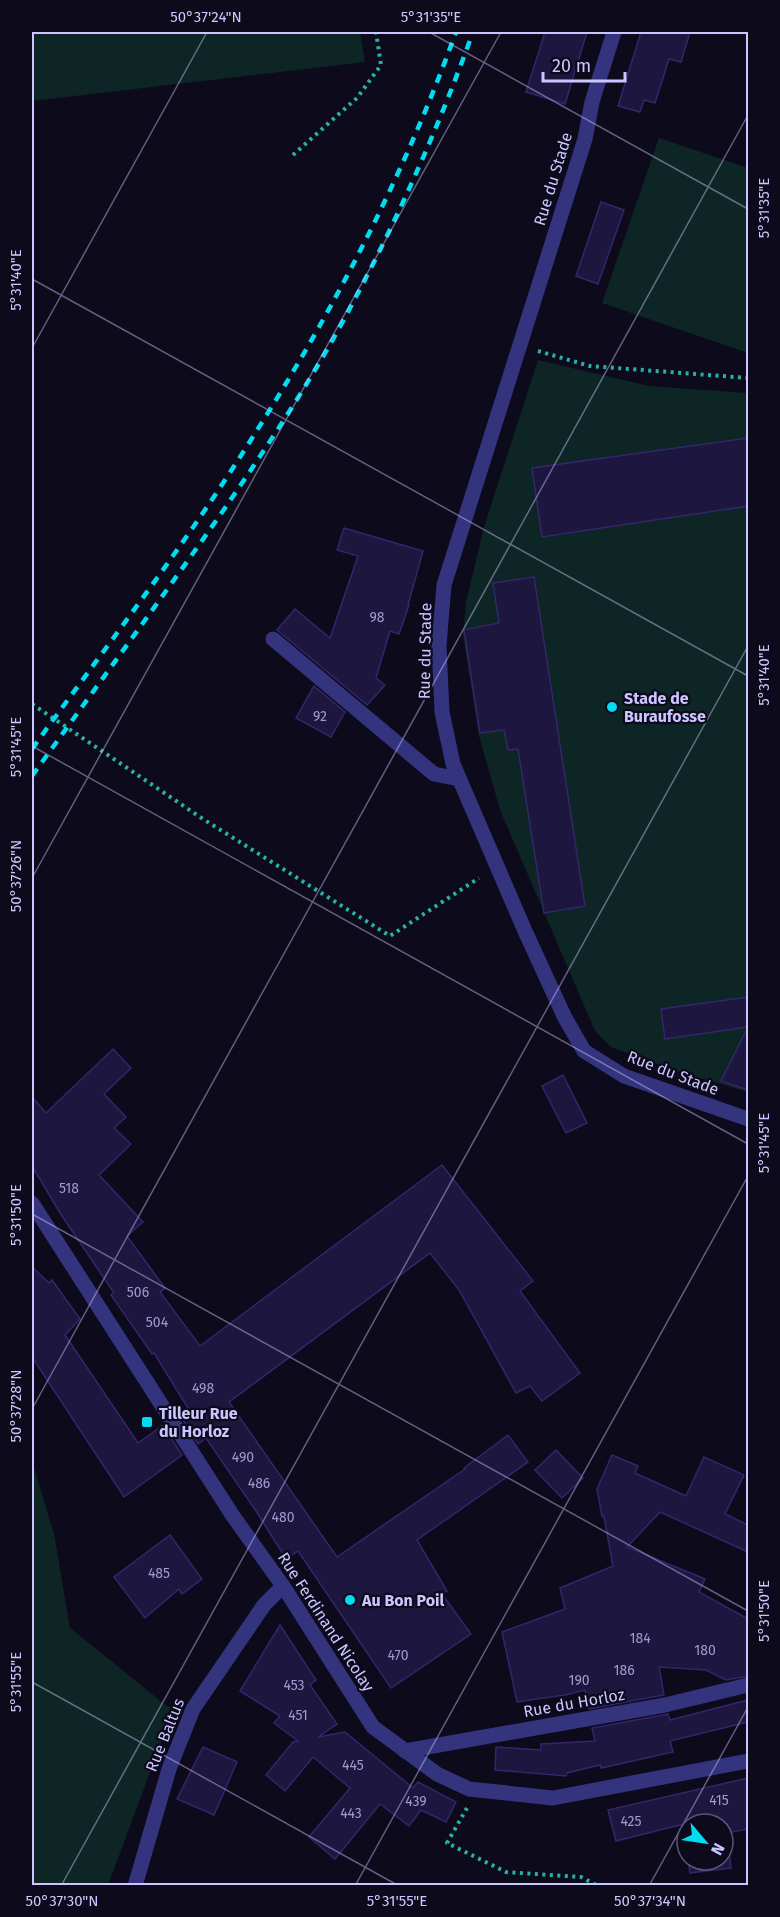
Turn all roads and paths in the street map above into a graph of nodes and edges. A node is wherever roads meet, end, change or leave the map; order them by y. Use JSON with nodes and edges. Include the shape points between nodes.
{"nodes":[{"id":1,"x":376,"y":32,"type":"edge"},
{"id":2,"x":614,"y":32,"type":"edge"},
{"id":3,"x":293,"y":155,"type":"dead end"},
{"id":4,"x":520,"y":345,"type":"junction"},
{"id":5,"x":748,"y":378,"type":"edge"},
{"id":6,"x":273,"y":639,"type":"dead end"},
{"id":7,"x":32,"y":704,"type":"edge"},
{"id":8,"x":459,"y":779,"type":"junction"},
{"id":9,"x":497,"y":866,"type":"junction"},
{"id":10,"x":748,"y":1119,"type":"edge"},
{"id":11,"x":32,"y":1203,"type":"edge"},
{"id":12,"x":283,"y":1586,"type":"junction"},
{"id":13,"x":748,"y":1685,"type":"edge"},
{"id":14,"x":405,"y":1751,"type":"junction"},
{"id":15,"x":748,"y":1761,"type":"edge"},
{"id":16,"x":478,"y":1806,"type":"dead end"},
{"id":17,"x":135,"y":1886,"type":"edge"},
{"id":18,"x":598,"y":1886,"type":"edge"}],
"edges":[{"from":1,"to":3,"type":"path","via":[[381,65],[357,98]]},
{"from":2,"to":4,"type":"street","name":"Rue du Stade","via":[[585,139]]},
{"from":4,"to":5,"type":"path","via":[[590,366]]},
{"from":4,"to":8,"type":"street","name":"Rue du Stade","via":[[444,585],[439,646],[442,712]]},
{"from":6,"to":8,"type":"street","via":[[434,774]]},
{"from":7,"to":9,"type":"path","via":[[203,819],[390,936]]},
{"from":8,"to":9,"type":"street","name":"Rue du Stade"},
{"from":9,"to":10,"type":"street","name":"Rue du Stade","via":[[564,1016],[584,1051],[624,1076]]},
{"from":11,"to":12,"type":"street","name":"Rue Ferdinand Nicolay"},
{"from":12,"to":14,"type":"street","name":"Rue Ferdinand Nicolay","via":[[373,1726]]},
{"from":12,"to":17,"type":"street","name":"Rue Baltus","via":[[264,1605],[193,1709],[169,1769]]},
{"from":13,"to":14,"type":"street","name":"Rue du Horloz","via":[[665,1705]]},
{"from":14,"to":15,"type":"street","name":"Rue Ferdinand Nicolay","via":[[437,1774],[469,1789],[553,1798]]},
{"from":16,"to":18,"type":"path","via":[[467,1808],[447,1844],[506,1872],[581,1877]]}]}
